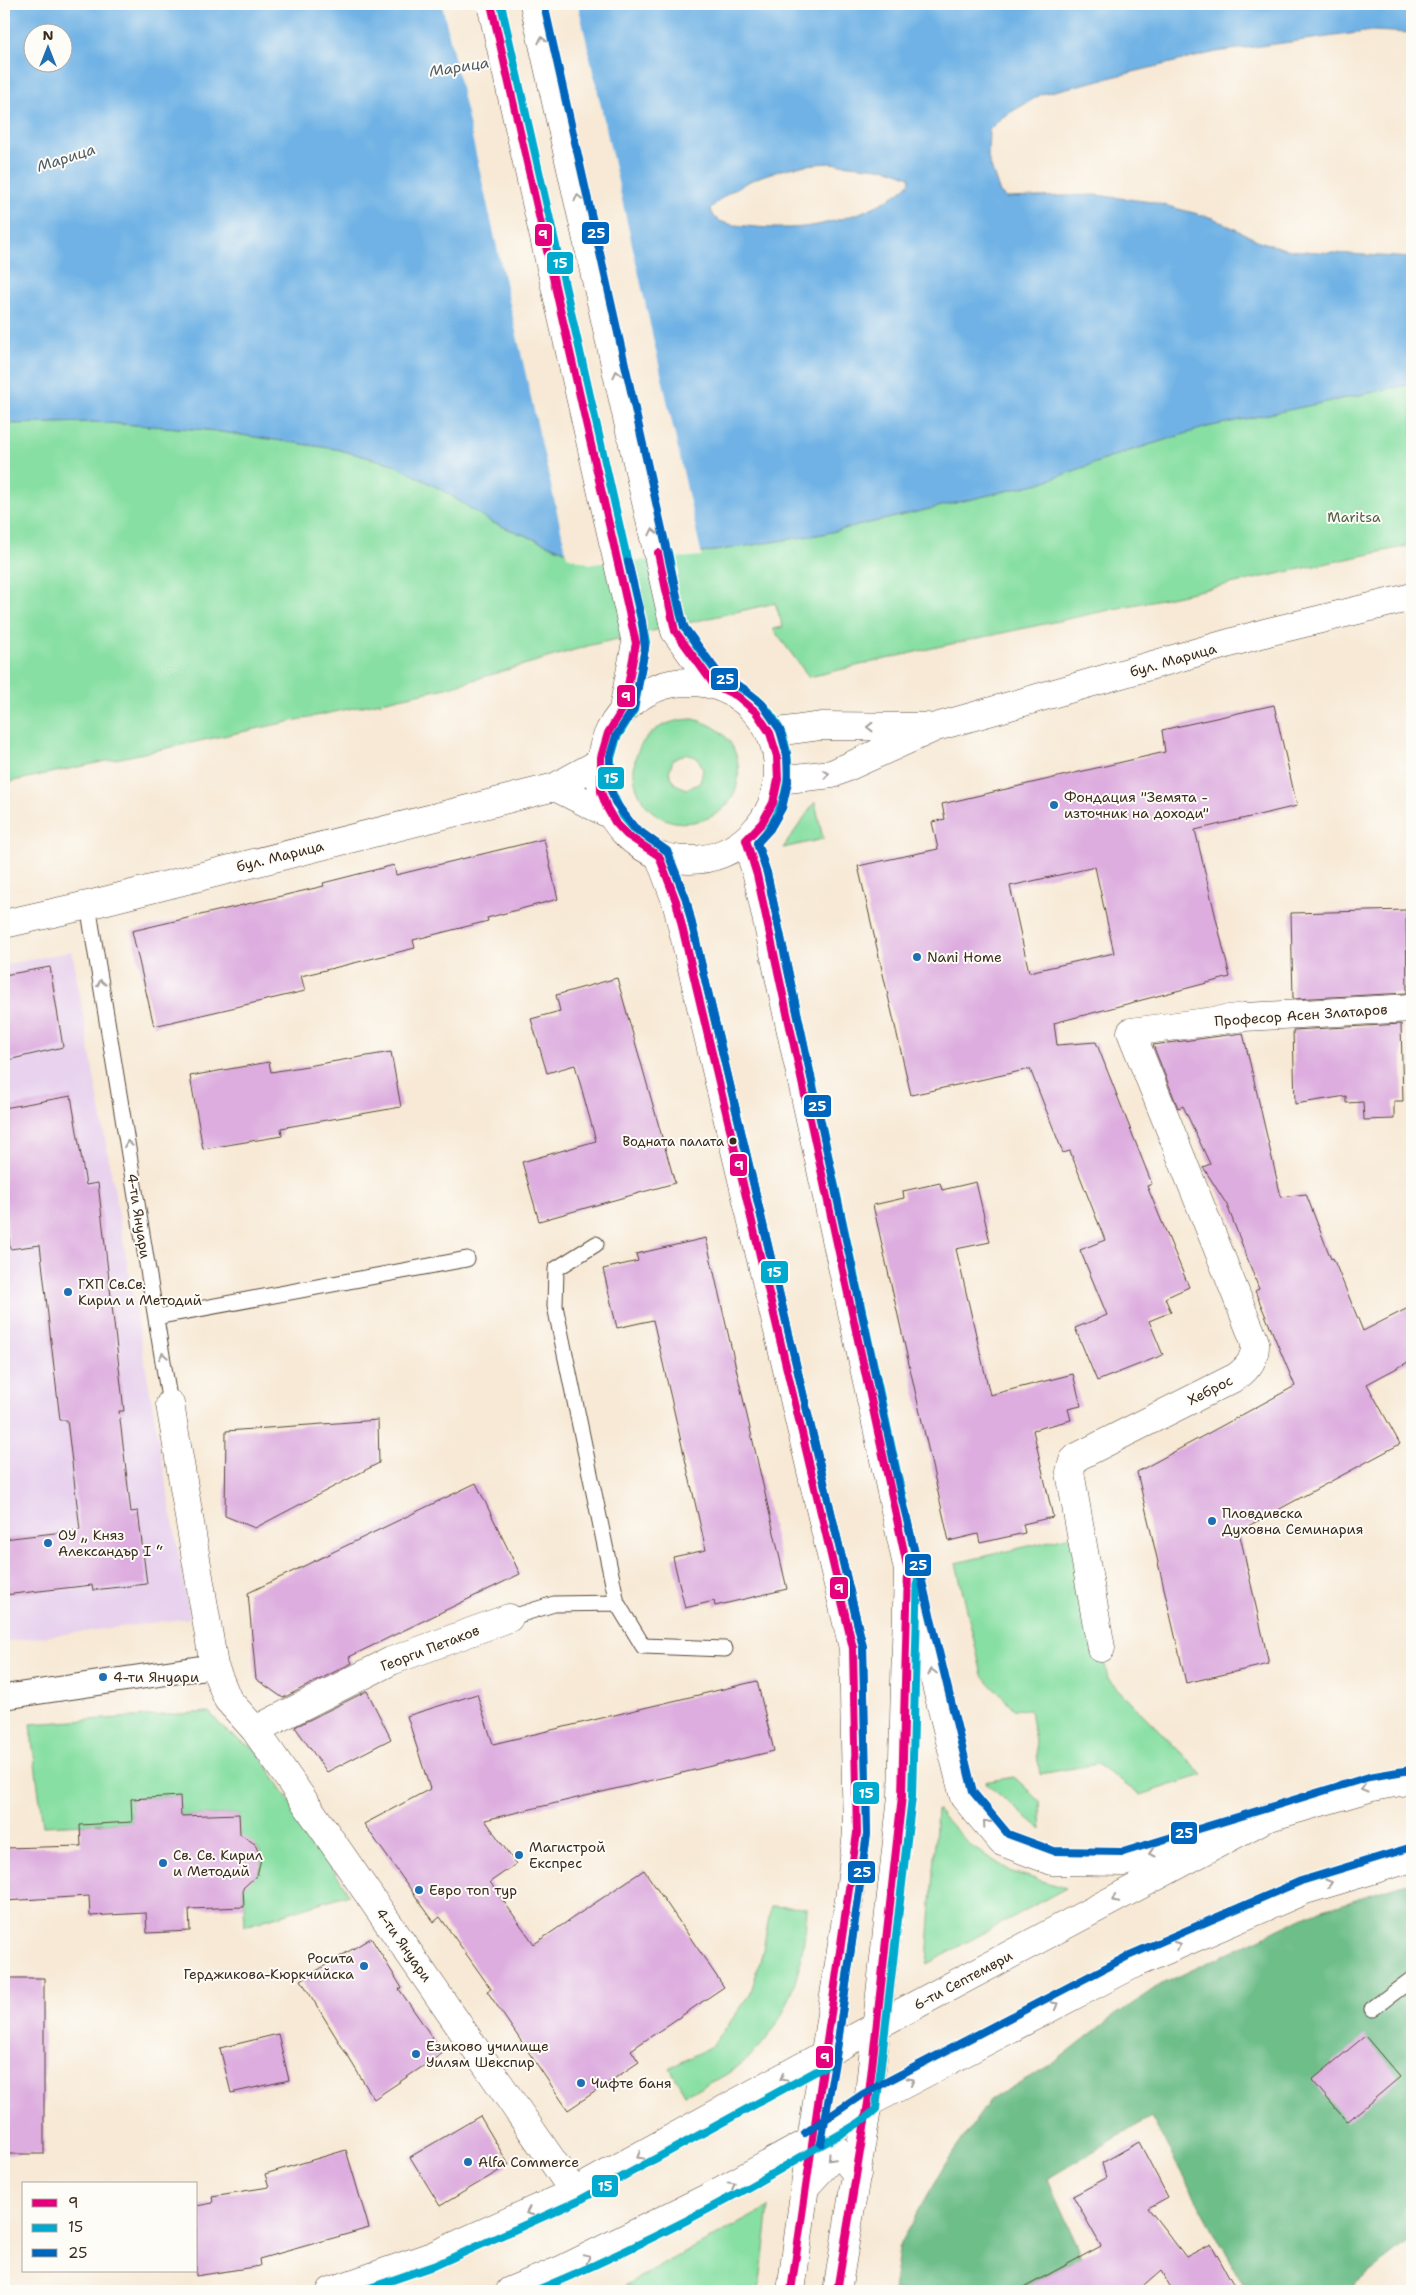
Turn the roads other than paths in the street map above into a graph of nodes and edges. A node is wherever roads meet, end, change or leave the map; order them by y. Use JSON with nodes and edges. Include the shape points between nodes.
{"nodes":[{"id":1,"x":491,"y":4,"type":"edge"},
{"id":2,"x":534,"y":4,"type":"edge"},
{"id":3,"x":1412,"y":598,"type":"edge"},
{"id":4,"x":714,"y":685,"type":"junction"},
{"id":5,"x":624,"y":709,"type":"junction"},
{"id":6,"x":936,"y":727,"type":"junction"},
{"id":7,"x":770,"y":733,"type":"junction"},
{"id":8,"x":599,"y":763,"type":"junction"},
{"id":9,"x":778,"y":780,"type":"junction"},
{"id":10,"x":555,"y":787,"type":"junction"},
{"id":11,"x":609,"y":814,"type":"junction"},
{"id":12,"x":746,"y":840,"type":"junction"},
{"id":13,"x":659,"y":856,"type":"junction"},
{"id":14,"x":88,"y":905,"type":"junction"},
{"id":15,"x":4,"y":924,"type":"edge"},
{"id":16,"x":1412,"y":1008,"type":"edge"},
{"id":17,"x":1131,"y":1032,"type":"joint"},
{"id":18,"x":596,"y":1244,"type":"dead end"},
{"id":19,"x":467,"y":1259,"type":"dead end"},
{"id":20,"x":156,"y":1317,"type":"junction"},
{"id":21,"x":170,"y":1404,"type":"joint"},
{"id":22,"x":908,"y":1570,"type":"junction"},
{"id":23,"x":617,"y":1603,"type":"junction"},
{"id":24,"x":509,"y":1618,"type":"joint"},
{"id":25,"x":1101,"y":1648,"type":"dead end"},
{"id":26,"x":725,"y":1649,"type":"dead end"},
{"id":27,"x":214,"y":1666,"type":"junction"},
{"id":28,"x":4,"y":1698,"type":"edge"},
{"id":29,"x":255,"y":1730,"type":"junction"},
{"id":30,"x":1412,"y":1780,"type":"edge"},
{"id":31,"x":1266,"y":1818,"type":"junction"},
{"id":32,"x":1412,"y":1858,"type":"edge"},
{"id":33,"x":1412,"y":1979,"type":"edge"},
{"id":34,"x":1372,"y":2009,"type":"dead end"},
{"id":35,"x":878,"y":2025,"type":"junction"},
{"id":36,"x":826,"y":2055,"type":"junction"},
{"id":37,"x":868,"y":2103,"type":"junction"},
{"id":38,"x":811,"y":2141,"type":"junction"},
{"id":39,"x":858,"y":2174,"type":"junction"},
{"id":40,"x":805,"y":2187,"type":"junction"},
{"id":41,"x":574,"y":2192,"type":"junction"},
{"id":42,"x":332,"y":2291,"type":"edge"},
{"id":43,"x":510,"y":2291,"type":"edge"},
{"id":44,"x":791,"y":2291,"type":"edge"},
{"id":45,"x":837,"y":2291,"type":"edge"}],
"edges":[{"from":1,"to":5,"type":"main road","via":[[636,643]]},
{"from":4,"to":2,"type":"main road","one_way":true,"via":[[675,631]]},
{"from":3,"to":6,"type":"main road","name":"бул. Марица","via":[[1268,632]]},
{"from":4,"to":5,"type":"main road","via":[[689,681],[665,684],[642,694]]},
{"from":4,"to":7,"type":"main road","via":[[737,696],[756,712]]},
{"from":5,"to":8,"type":"main road","via":[[606,734]]},
{"from":6,"to":7,"type":"main road","name":"бул. Марица","one_way":true,"via":[[821,726]]},
{"from":9,"to":6,"type":"main road","name":"бул. Марица","one_way":true,"via":[[832,774]]},
{"from":7,"to":9,"type":"main road","via":[[777,756]]},
{"from":8,"to":10,"type":"main road","name":"бул. Марица"},
{"from":8,"to":11,"type":"main road","via":[[600,789]]},
{"from":9,"to":12,"type":"main road","via":[[773,803]]},
{"from":10,"to":11,"type":"main road"},
{"from":10,"to":14,"type":"main road","name":"бул. Марица"},
{"from":11,"to":13,"type":"main road","via":[[639,847]]},
{"from":12,"to":13,"type":"main road","via":[[705,860],[682,861]]},
{"from":12,"to":22,"type":"main road","via":[[757,875]]},
{"from":13,"to":36,"type":"main road","via":[[676,901],[853,1648],[856,1833]]},
{"from":14,"to":15,"type":"main road","name":"бул. Марица"},
{"from":20,"to":14,"type":"lane","name":"4-ти Януари","one_way":true},
{"from":16,"to":17,"type":"main road","name":"Професор Асен Златаров","via":[[1244,1017]]},
{"from":17,"to":25,"type":"main road","name":"Хеброс","via":[[1255,1342],[1255,1352],[1246,1371],[1236,1377],[1073,1461],[1070,1472]]},
{"from":18,"to":23,"type":"lane","via":[[556,1269],[555,1306]]},
{"from":19,"to":20,"type":"lane"},
{"from":21,"to":20,"type":"lane","name":"4-ти Януари","one_way":true},
{"from":21,"to":27,"type":"main road","name":"4-ти Януари"},
{"from":31,"to":22,"type":"main road","one_way":true,"via":[[1124,1862],[1052,1860],[1002,1842],[964,1797]]},
{"from":22,"to":35,"type":"main road","via":[[902,1796]]},
{"from":23,"to":24,"type":"lane","name":"Георги Петаков","via":[[554,1604]]},
{"from":23,"to":26,"type":"lane","via":[[643,1646]]},
{"from":24,"to":29,"type":"main road","name":"Георги Петаков","via":[[391,1661]]},
{"from":27,"to":28,"type":"street"},
{"from":27,"to":29,"type":"main road","name":"4-ти Януари","via":[[228,1700]]},
{"from":29,"to":41,"type":"main road","name":"4-ти Януари"},
{"from":30,"to":31,"type":"main road","name":"6-ти Септември","one_way":true,"via":[[1372,1787]]},
{"from":31,"to":35,"type":"main road","name":"6-ти Септември","one_way":true},
{"from":37,"to":32,"type":"main road","one_way":true,"via":[[1134,1964],[1305,1890]]},
{"from":33,"to":34,"type":"lane"},
{"from":35,"to":36,"type":"main road","name":"6-ти Септември"},
{"from":35,"to":37,"type":"main road"},
{"from":36,"to":38,"type":"main road"},
{"from":36,"to":41,"type":"main road","name":"6-ти Септември","one_way":true},
{"from":37,"to":38,"type":"main road"},
{"from":37,"to":39,"type":"main road"},
{"from":38,"to":40,"type":"main road"},
{"from":43,"to":38,"type":"main road","one_way":true,"via":[[561,2270],[699,2202]]},
{"from":39,"to":40,"type":"main road","one_way":true,"via":[[838,2151]]},
{"from":39,"to":45,"type":"main road"},
{"from":40,"to":44,"type":"main road"},
{"from":41,"to":42,"type":"main road","name":"6-ти Септември","one_way":true,"via":[[432,2256]]}]}
